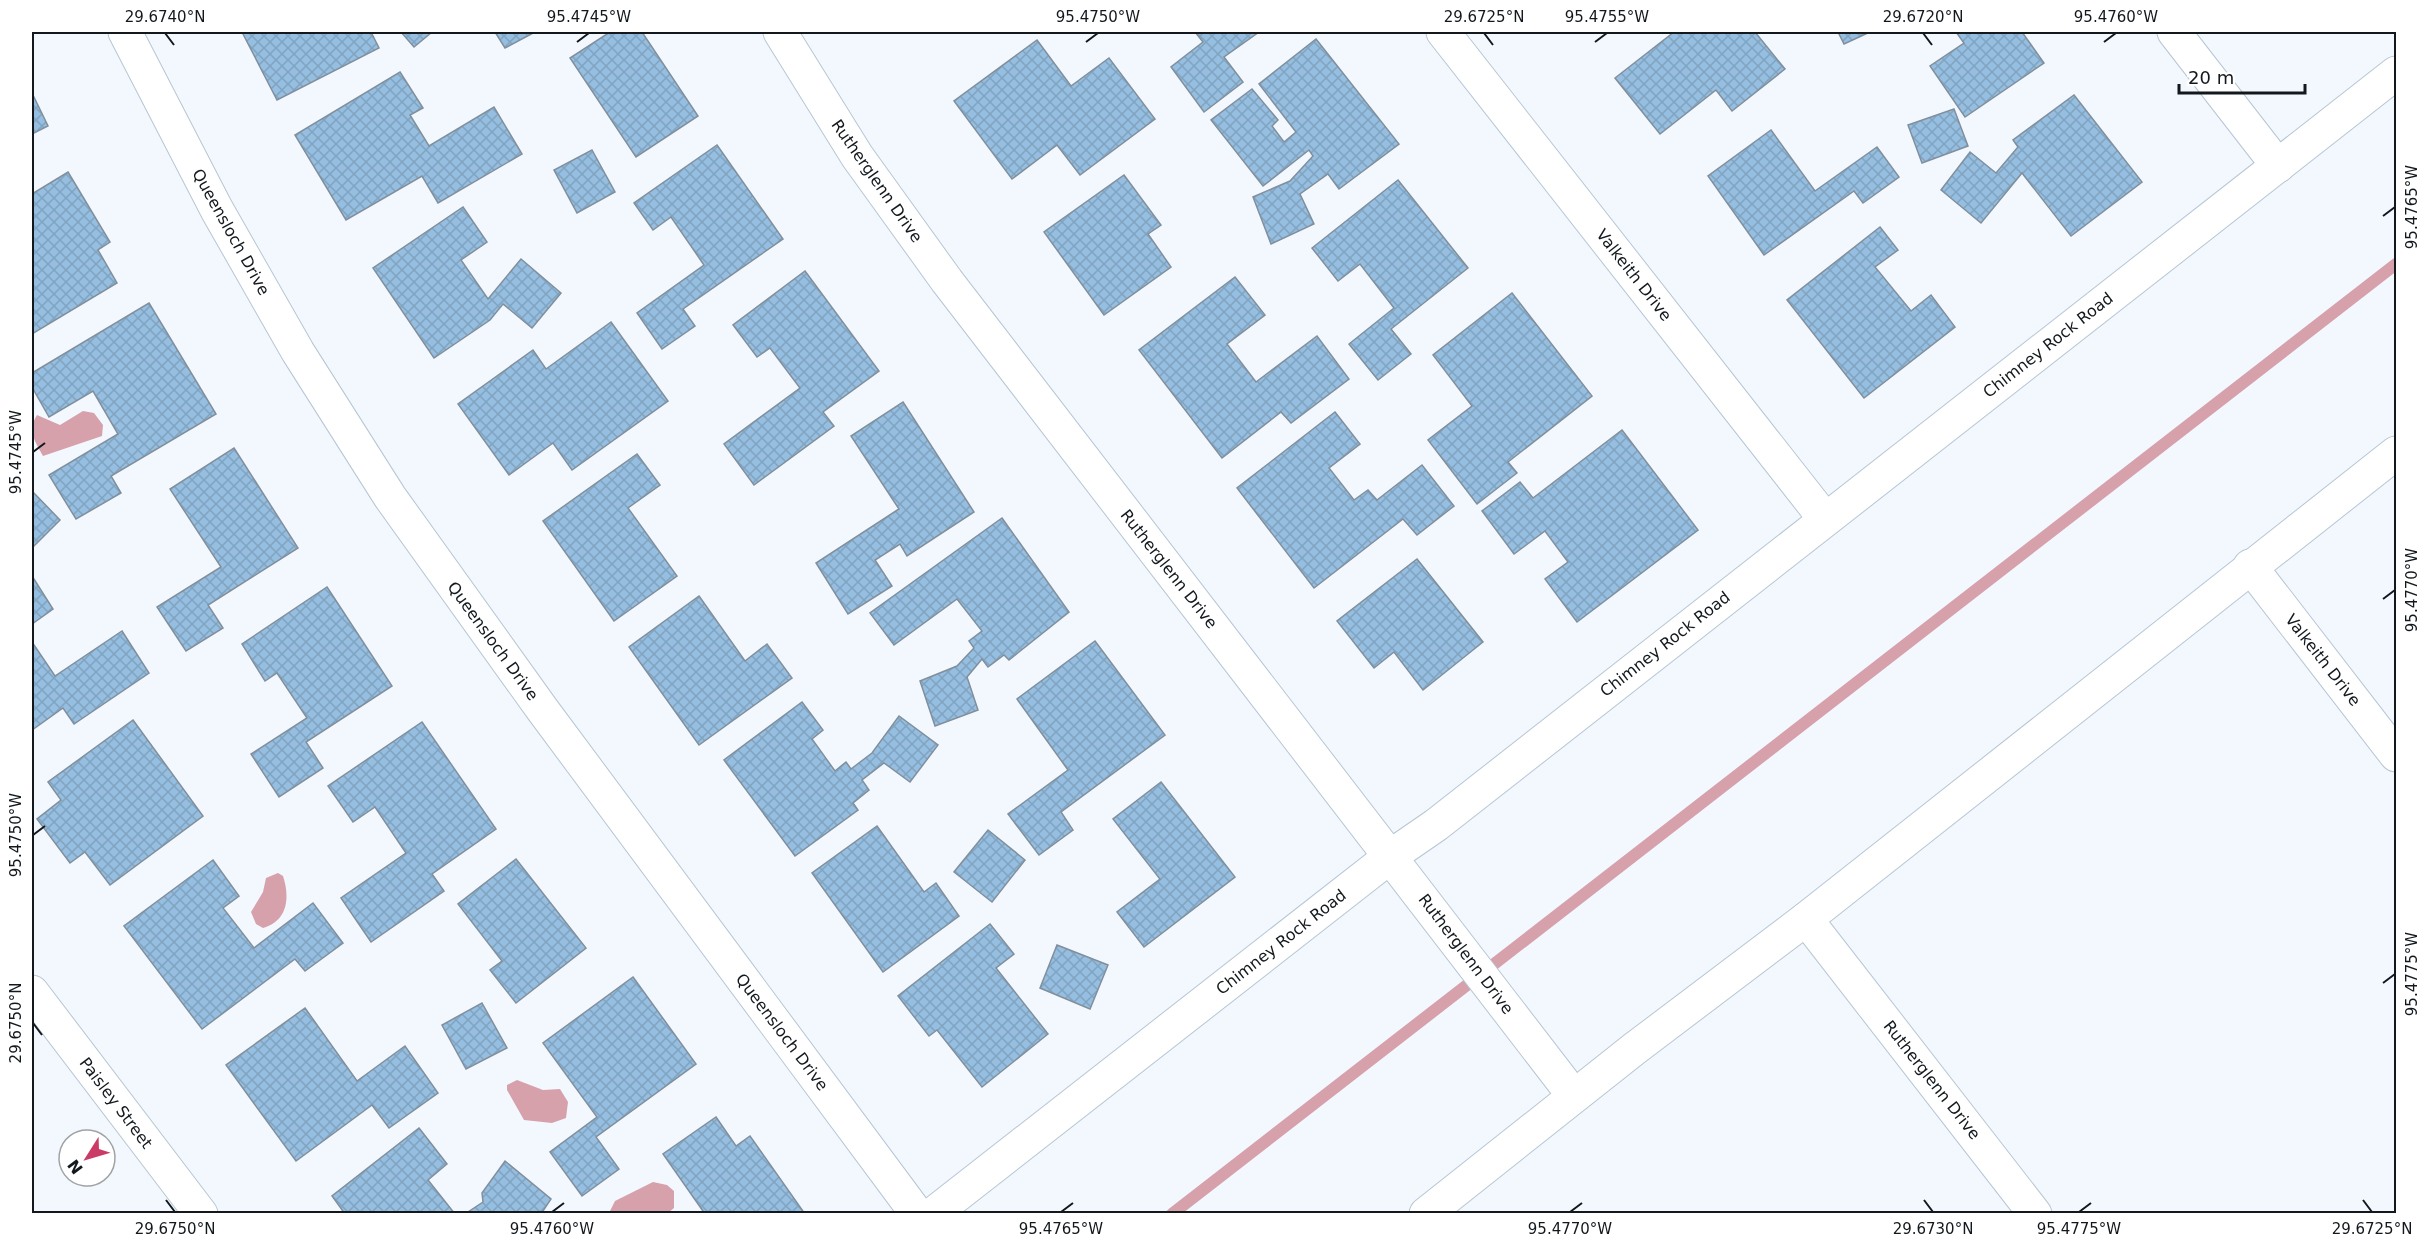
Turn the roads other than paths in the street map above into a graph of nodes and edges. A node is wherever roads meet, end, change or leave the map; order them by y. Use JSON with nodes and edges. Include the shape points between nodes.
{"nodes":[{"id":1,"x":125,"y":32,"type":"edge"},
{"id":2,"x":780,"y":32,"type":"edge"},
{"id":3,"x":1443,"y":32,"type":"edge"},
{"id":4,"x":2174,"y":32,"type":"edge"},
{"id":5,"x":2397,"y":74,"type":"edge"},
{"id":6,"x":2278,"y":166,"type":"junction"},
{"id":7,"x":2397,"y":453,"type":"edge"},
{"id":8,"x":1825,"y":519,"type":"junction"},
{"id":9,"x":2250,"y":566,"type":"junction"},
{"id":10,"x":2397,"y":755,"type":"edge"},
{"id":11,"x":1391,"y":856,"type":"junction"},
{"id":12,"x":1806,"y":919,"type":"junction"},
{"id":13,"x":32,"y":992,"type":"edge"},
{"id":14,"x":1574,"y":1096,"type":"junction"},
{"id":15,"x":201,"y":1214,"type":"edge"},
{"id":16,"x":917,"y":1214,"type":"edge"},
{"id":17,"x":933,"y":1214,"type":"edge"},
{"id":18,"x":1426,"y":1214,"type":"edge"},
{"id":19,"x":2035,"y":1214,"type":"edge"}],
"edges":[{"from":1,"to":16,"type":"street","name":"Queensloch Drive","via":[[275,312],[390,497],[542,709]]},
{"from":2,"to":11,"type":"street","name":"Rutherglenn Drive","via":[[857,156],[948,281]]},
{"from":3,"to":8,"type":"street","name":"Valkeith Drive"},
{"from":4,"to":6,"type":"street"},
{"from":5,"to":6,"type":"street","name":"Chimney Rock Road"},
{"from":6,"to":8,"type":"street","name":"Chimney Rock Road"},
{"from":7,"to":9,"type":"street"},
{"from":8,"to":11,"type":"street","name":"Chimney Rock Road","via":[[1445,818]]},
{"from":9,"to":10,"type":"street","name":"Valkeith Drive"},
{"from":9,"to":12,"type":"street"},
{"from":11,"to":14,"type":"street","name":"Rutherglenn Drive"},
{"from":11,"to":17,"type":"street","name":"Chimney Rock Road"},
{"from":12,"to":14,"type":"street"},
{"from":12,"to":19,"type":"street","name":"Rutherglenn Drive"},
{"from":13,"to":15,"type":"street","name":"Paisley Street"},
{"from":14,"to":18,"type":"street"}]}
